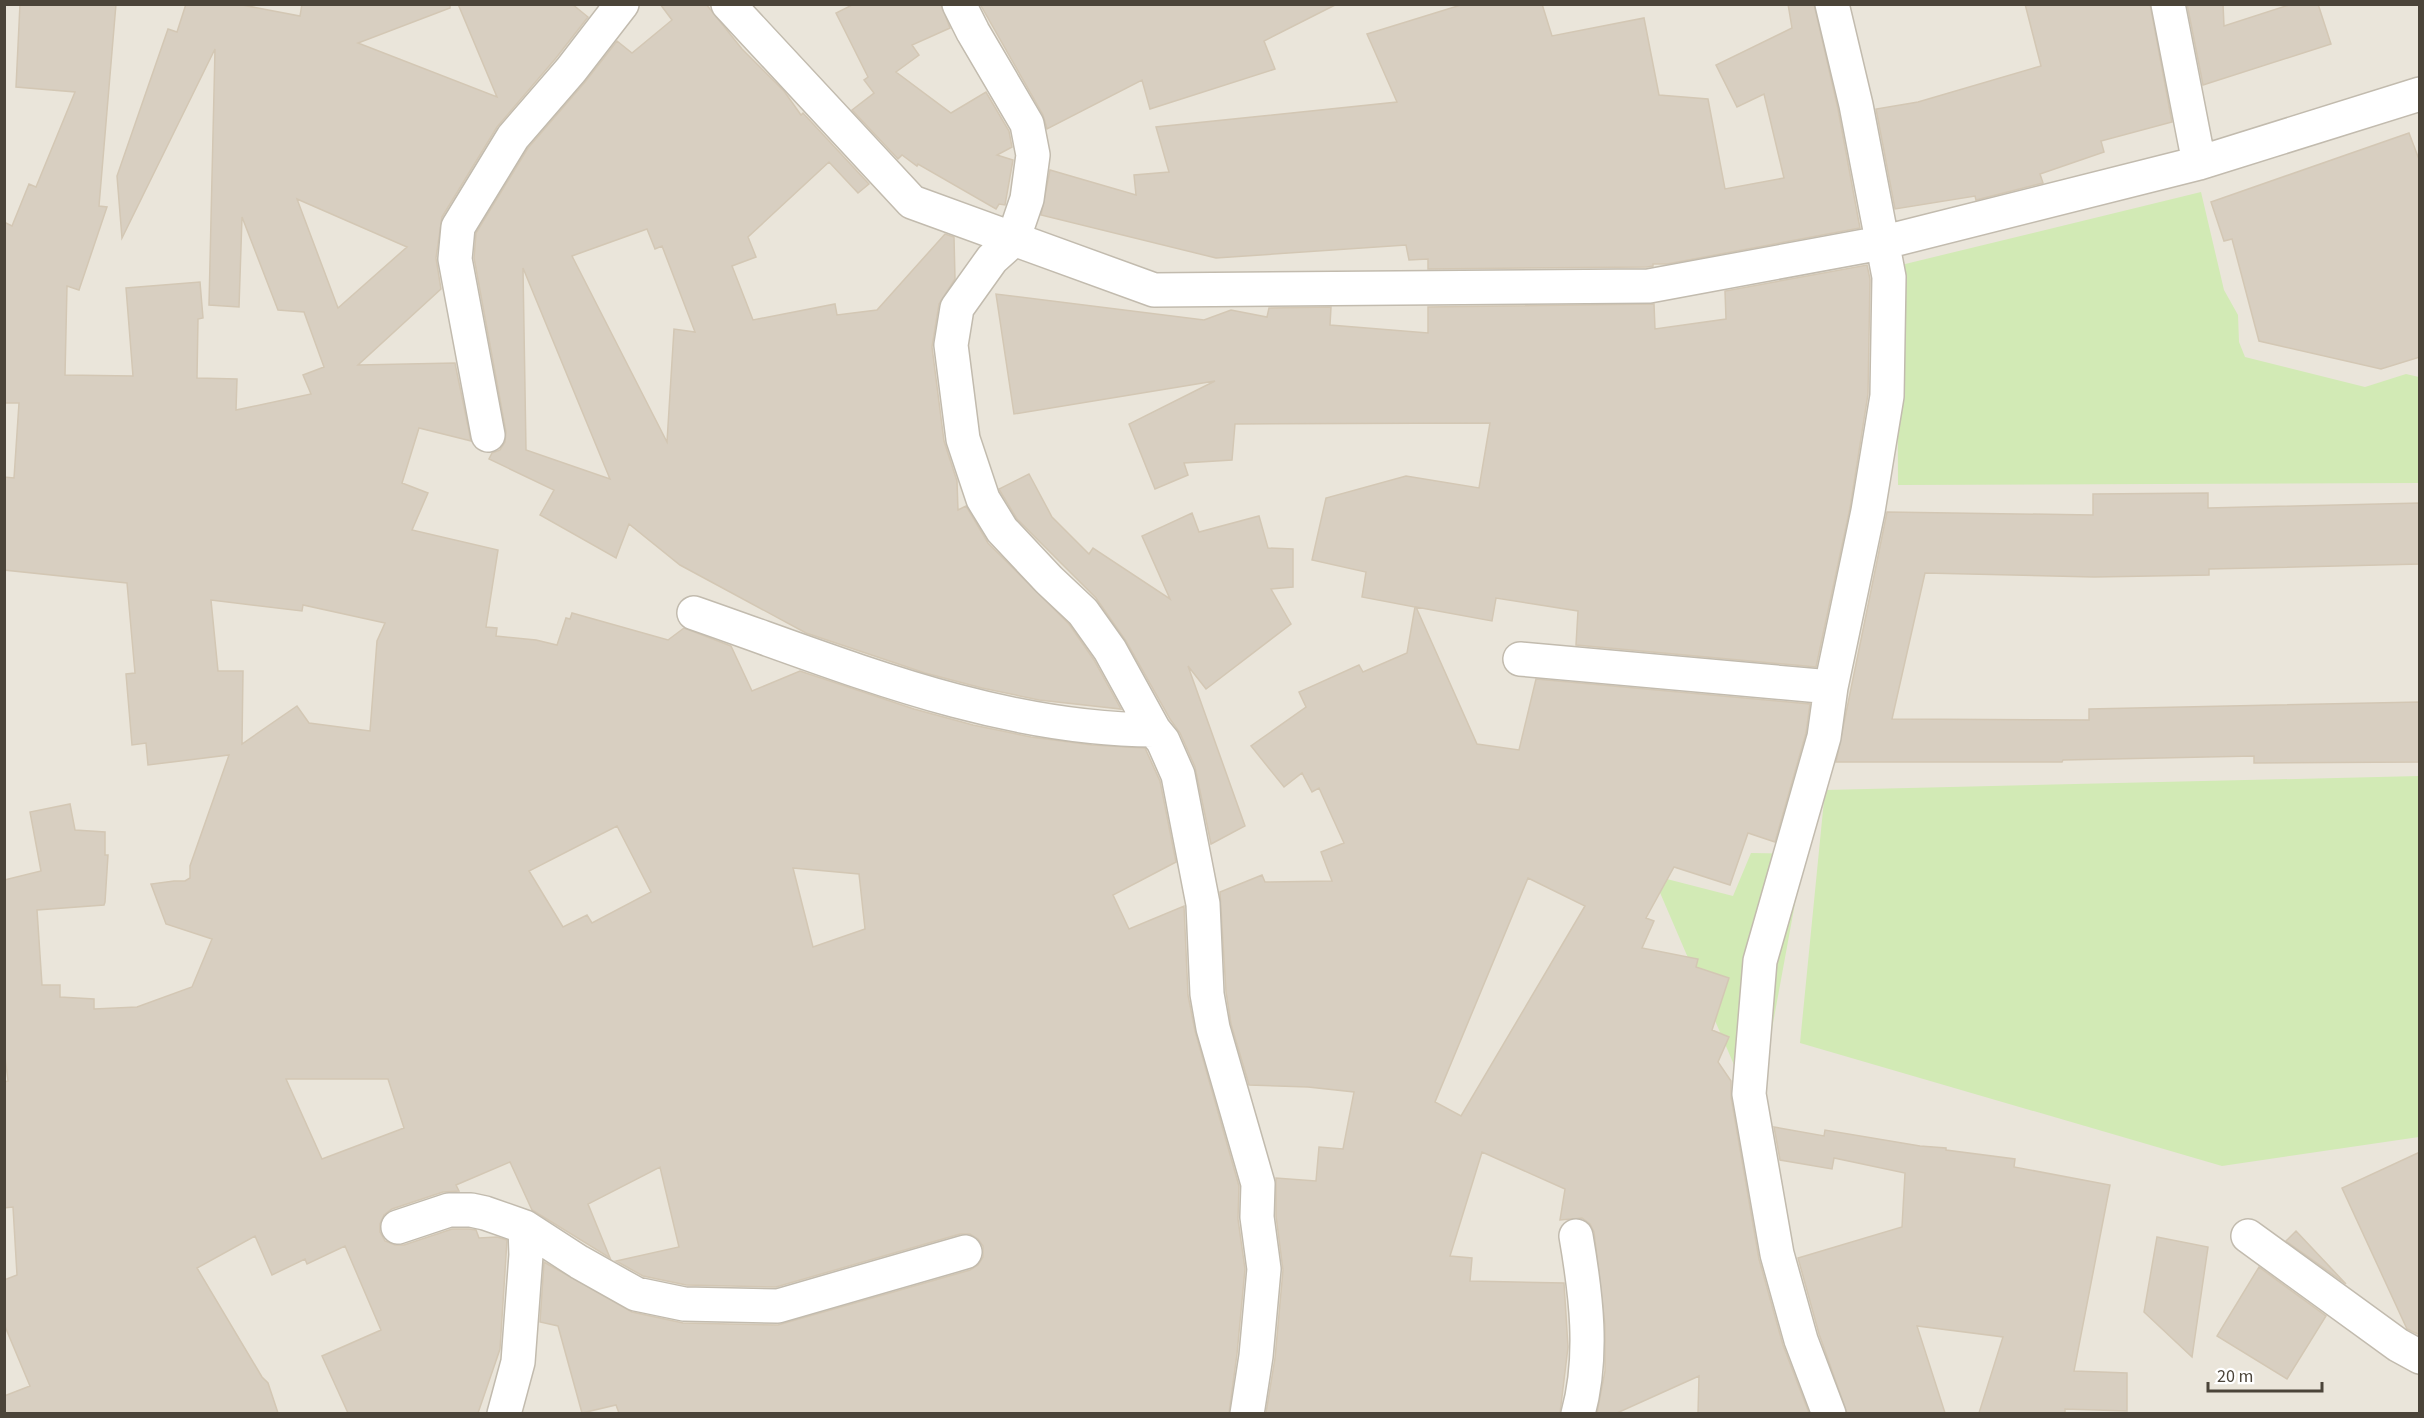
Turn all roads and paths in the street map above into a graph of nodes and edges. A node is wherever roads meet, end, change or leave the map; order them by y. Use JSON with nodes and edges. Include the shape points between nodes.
{"nodes":[{"id":1,"x":622,"y":4,"type":"edge"},
{"id":2,"x":728,"y":4,"type":"edge"},
{"id":3,"x":959,"y":4,"type":"edge"},
{"id":4,"x":1832,"y":4,"type":"edge"},
{"id":5,"x":2168,"y":4,"type":"edge"},
{"id":6,"x":2420,"y":94,"type":"edge"},
{"id":7,"x":2199,"y":163,"type":"junction"},
{"id":8,"x":1014,"y":240,"type":"junction"},
{"id":9,"x":1881,"y":243,"type":"junction"},
{"id":10,"x":488,"y":435,"type":"dead end"},
{"id":11,"x":694,"y":613,"type":"dead end"},
{"id":12,"x":1520,"y":658,"type":"dead end"},
{"id":13,"x":1831,"y":687,"type":"junction"},
{"id":14,"x":1154,"y":730,"type":"junction"},
{"id":15,"x":398,"y":1227,"type":"dead end"},
{"id":16,"x":525,"y":1227,"type":"junction"},
{"id":17,"x":1576,"y":1236,"type":"dead end"},
{"id":18,"x":2248,"y":1236,"type":"dead end"},
{"id":19,"x":965,"y":1252,"type":"dead end"},
{"id":20,"x":2420,"y":1357,"type":"edge"},
{"id":21,"x":504,"y":1413,"type":"edge"},
{"id":22,"x":1247,"y":1413,"type":"edge"},
{"id":23,"x":1578,"y":1413,"type":"edge"},
{"id":24,"x":1829,"y":1413,"type":"edge"}],
"edges":[{"from":1,"to":10,"type":"street","via":[[572,70],[513,137],[458,227],[455,259]]},
{"from":2,"to":8,"type":"street","via":[[912,202]]},
{"from":3,"to":8,"type":"street","via":[[1028,124],[1033,155],[1028,199]]},
{"from":4,"to":9,"type":"street","via":[[1856,105]]},
{"from":5,"to":7,"type":"street"},
{"from":6,"to":7,"type":"street"},
{"from":7,"to":9,"type":"street"},
{"from":8,"to":9,"type":"street","via":[[1154,290],[1649,285]]},
{"from":8,"to":14,"type":"street","via":[[992,258],[957,308],[951,345],[963,440],[983,499],[1002,530],[1083,612],[1110,650]]},
{"from":9,"to":13,"type":"street","via":[[1889,277],[1887,396],[1868,511]]},
{"from":11,"to":14,"type":"street","via":[[949,701],[1061,724]]},
{"from":12,"to":13,"type":"street"},
{"from":13,"to":24,"type":"street","via":[[1824,737],[1760,961],[1749,1094],[1777,1254],[1801,1340]]},
{"from":14,"to":22,"type":"street","via":[[1178,776],[1203,904],[1207,994],[1213,1028],[1258,1184],[1263,1269]]},
{"from":15,"to":16,"type":"street","via":[[449,1210],[471,1210]]},
{"from":16,"to":19,"type":"street","via":[[636,1294],[684,1304],[778,1306]]},
{"from":16,"to":21,"type":"street","via":[[518,1362]]},
{"from":17,"to":23,"type":"street","via":[[1586,1293],[1586,1384]]},
{"from":18,"to":20,"type":"street"}]}
